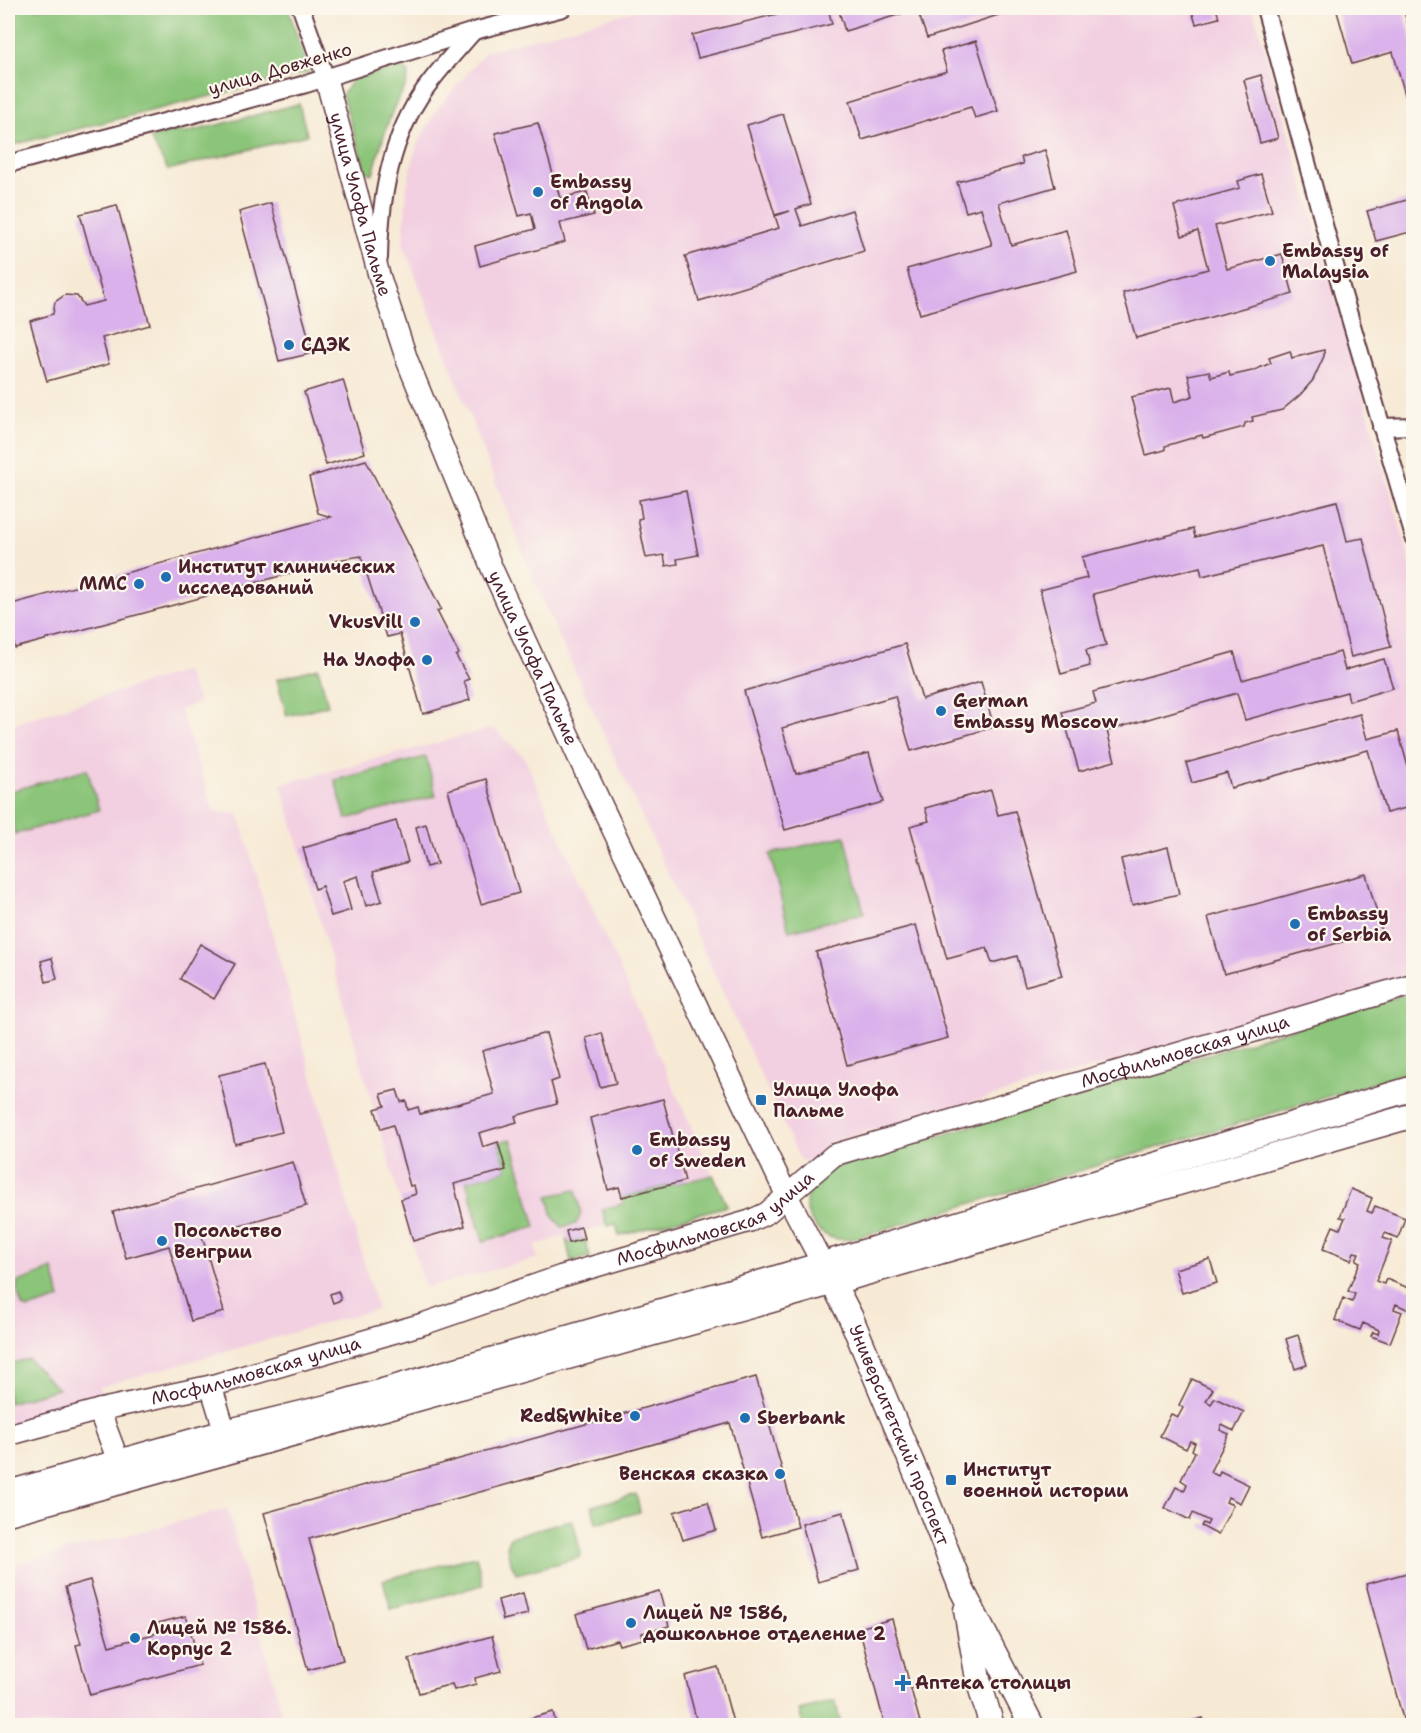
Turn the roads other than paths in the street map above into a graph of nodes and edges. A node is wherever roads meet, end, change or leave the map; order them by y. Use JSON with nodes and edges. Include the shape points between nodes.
{"nodes":[{"id":1,"x":301,"y":8,"type":"edge"},
{"id":2,"x":562,"y":8,"type":"edge"},
{"id":3,"x":1265,"y":8,"type":"edge"},
{"id":4,"x":474,"y":31,"type":"junction"},
{"id":5,"x":326,"y":79,"type":"junction"},
{"id":6,"x":8,"y":164,"type":"edge"},
{"id":7,"x":379,"y":275,"type":"junction"},
{"id":8,"x":1413,"y":426,"type":"edge"},
{"id":9,"x":1381,"y":427,"type":"junction"},
{"id":10,"x":1413,"y":537,"type":"edge"},
{"id":11,"x":1413,"y":984,"type":"edge"},
{"id":12,"x":1413,"y":1088,"type":"edge"},
{"id":13,"x":1413,"y":1115,"type":"edge"},
{"id":14,"x":787,"y":1196,"type":"junction"},
{"id":15,"x":828,"y":1273,"type":"junction"},
{"id":16,"x":211,"y":1386,"type":"junction"},
{"id":17,"x":99,"y":1410,"type":"junction"},
{"id":18,"x":225,"y":1432,"type":"junction"},
{"id":19,"x":8,"y":1435,"type":"edge"},
{"id":20,"x":119,"y":1462,"type":"junction"},
{"id":21,"x":8,"y":1493,"type":"edge"},
{"id":22,"x":8,"y":1514,"type":"edge"},
{"id":23,"x":962,"y":1590,"type":"junction"},
{"id":24,"x":992,"y":1725,"type":"edge"},
{"id":25,"x":1032,"y":1725,"type":"edge"}],
"edges":[{"from":1,"to":5,"type":"street","name":"улица Улофа Пальме"},
{"from":2,"to":4,"type":"street","name":"улица Довженко"},
{"from":3,"to":9,"type":"street"},
{"from":4,"to":5,"type":"street","name":"улица Довженко"},
{"from":4,"to":7,"type":"street","via":[[430,81],[411,110],[395,147],[384,189]]},
{"from":5,"to":6,"type":"street","name":"улица Довженко"},
{"from":5,"to":7,"type":"street","name":"улица Улофа Пальме"},
{"from":7,"to":14,"type":"street","name":"улица Улофа Пальме","via":[[406,360],[493,571]]},
{"from":8,"to":9,"type":"street"},
{"from":9,"to":10,"type":"street"},
{"from":11,"to":14,"type":"street","name":"Мосфильмовская улица","via":[[834,1155]]},
{"from":12,"to":15,"type":"main road"},
{"from":13,"to":15,"type":"main road"},
{"from":14,"to":15,"type":"street","name":"улица Улофа Пальме"},
{"from":14,"to":16,"type":"street","name":"Мосфильмовская улица","via":[[750,1221]]},
{"from":15,"to":18,"type":"main road","via":[[766,1281],[327,1407]]},
{"from":15,"to":22,"type":"main road"},
{"from":15,"to":23,"type":"main road","name":"Университетский проспект","via":[[865,1350]]},
{"from":16,"to":17,"type":"street","name":"Мосфильмовская улица"},
{"from":16,"to":18,"type":"street"},
{"from":17,"to":19,"type":"street","name":"Мосфильмовская улица"},
{"from":17,"to":20,"type":"street"},
{"from":18,"to":20,"type":"main road"},
{"from":20,"to":21,"type":"main road"},
{"from":23,"to":24,"type":"main road","name":"Университетский проспект","via":[[978,1679]]},
{"from":23,"to":25,"type":"main road","name":"Университетский проспект"}]}
